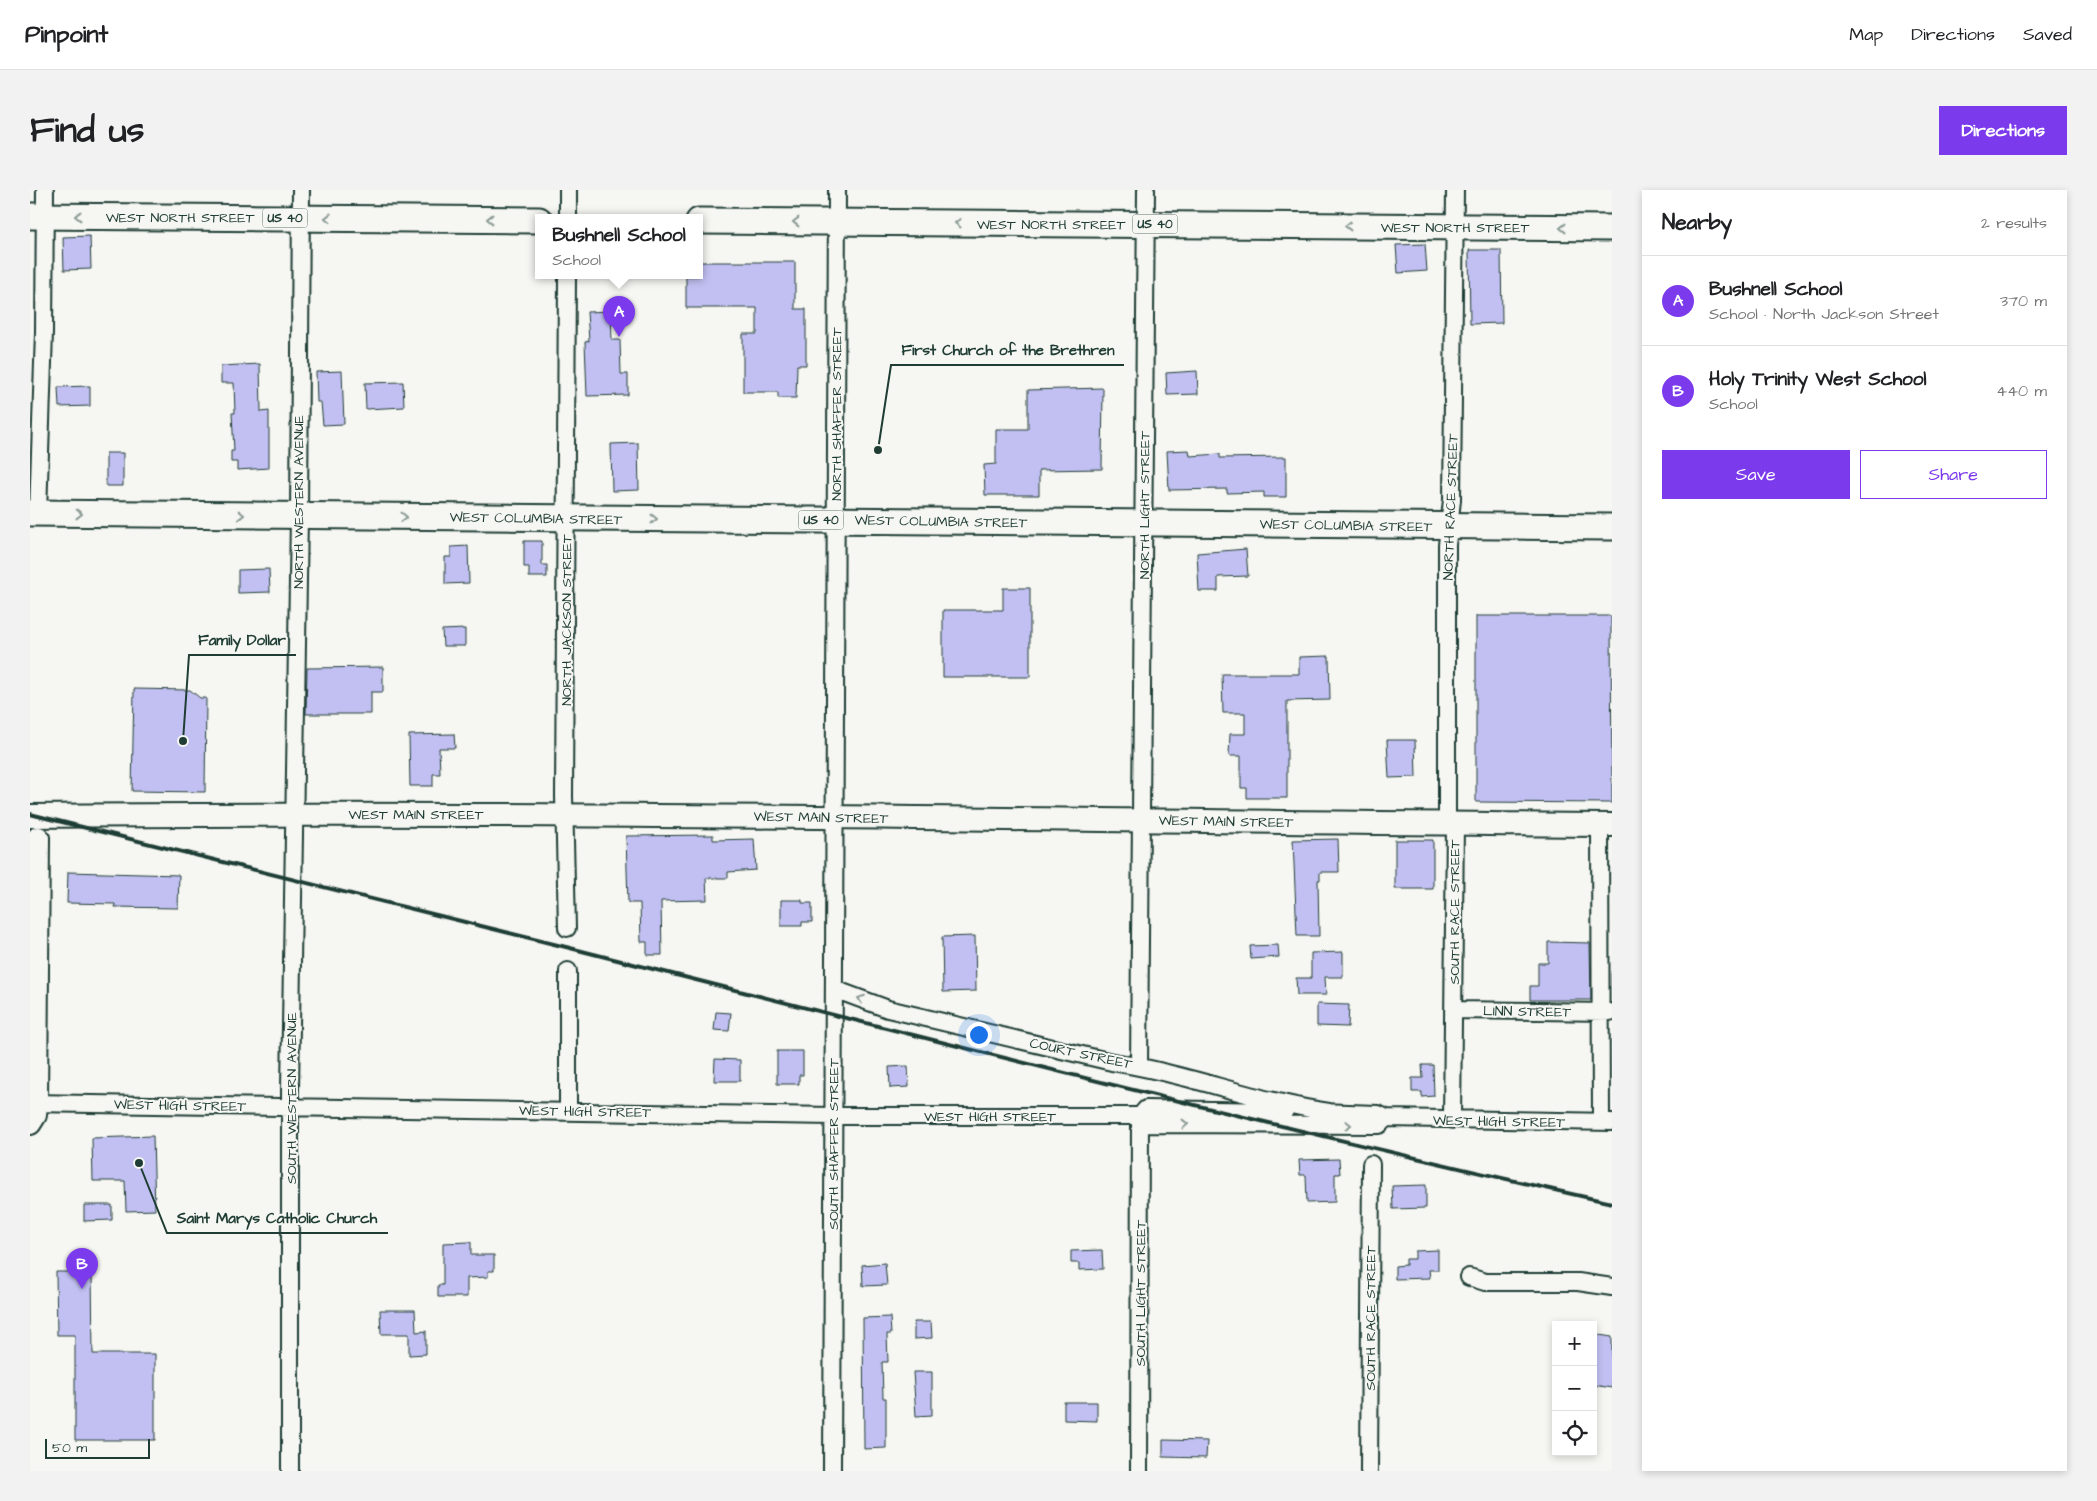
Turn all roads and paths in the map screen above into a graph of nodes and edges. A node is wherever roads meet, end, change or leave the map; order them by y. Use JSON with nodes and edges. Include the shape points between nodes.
{"nodes":[{"id":1,"x":45,"y":190,"type":"edge"},
{"id":2,"x":301,"y":190,"type":"edge"},
{"id":3,"x":568,"y":190,"type":"edge"},
{"id":4,"x":837,"y":190,"type":"edge"},
{"id":5,"x":1146,"y":190,"type":"edge"},
{"id":6,"x":1455,"y":190,"type":"edge"},
{"id":7,"x":568,"y":214,"type":"edge"},
{"id":8,"x":37,"y":216,"type":"edge"},
{"id":9,"x":300,"y":218,"type":"junction"},
{"id":10,"x":535,"y":220,"type":"edge"},
{"id":11,"x":703,"y":221,"type":"edge"},
{"id":12,"x":837,"y":222,"type":"junction"},
{"id":13,"x":1146,"y":224,"type":"junction"},
{"id":14,"x":1454,"y":227,"type":"junction"},
{"id":15,"x":1612,"y":228,"type":"edge"},
{"id":16,"x":567,"y":279,"type":"edge"},
{"id":17,"x":34,"y":513,"type":"edge"},
{"id":18,"x":299,"y":516,"type":"junction"},
{"id":19,"x":566,"y":518,"type":"junction"},
{"id":20,"x":836,"y":520,"type":"junction"},
{"id":21,"x":1143,"y":522,"type":"junction"},
{"id":22,"x":1449,"y":526,"type":"junction"},
{"id":23,"x":1612,"y":527,"type":"edge"},
{"id":24,"x":294,"y":814,"type":"junction"},
{"id":25,"x":564,"y":815,"type":"junction"},
{"id":26,"x":30,"y":816,"type":"edge"},
{"id":27,"x":835,"y":817,"type":"junction"},
{"id":28,"x":1141,"y":820,"type":"junction"},
{"id":29,"x":1451,"y":824,"type":"junction"},
{"id":30,"x":1606,"y":825,"type":"edge"},
{"id":31,"x":38,"y":838,"type":"dead end"},
{"id":32,"x":567,"y":928,"type":"dead end"},
{"id":33,"x":568,"y":970,"type":"dead end"},
{"id":34,"x":834,"y":989,"type":"junction"},
{"id":35,"x":1454,"y":1010,"type":"junction"},
{"id":36,"x":1606,"y":1012,"type":"edge"},
{"id":37,"x":1139,"y":1066,"type":"junction"},
{"id":38,"x":290,"y":1106,"type":"junction"},
{"id":39,"x":32,"y":1110,"type":"edge"},
{"id":40,"x":568,"y":1111,"type":"junction"},
{"id":41,"x":1329,"y":1112,"type":"junction"},
{"id":42,"x":834,"y":1116,"type":"junction"},
{"id":43,"x":1140,"y":1116,"type":"junction"},
{"id":44,"x":1386,"y":1118,"type":"junction"},
{"id":45,"x":1452,"y":1120,"type":"junction"},
{"id":46,"x":1607,"y":1122,"type":"edge"},
{"id":47,"x":1371,"y":1164,"type":"dead end"},
{"id":48,"x":1469,"y":1278,"type":"dead end"},
{"id":49,"x":1612,"y":1287,"type":"edge"},
{"id":50,"x":290,"y":1471,"type":"edge"},
{"id":51,"x":832,"y":1471,"type":"edge"},
{"id":52,"x":1139,"y":1471,"type":"edge"},
{"id":53,"x":1369,"y":1471,"type":"edge"}],
"edges":[{"from":1,"to":8,"type":"street"},
{"from":2,"to":9,"type":"street","name":"NORTH WESTERN AVENUE"},
{"from":3,"to":7,"type":"street"},
{"from":4,"to":12,"type":"street","name":"NORTH SHAFFER STREET"},
{"from":5,"to":13,"type":"street","name":"NORTH LIGHT STREET"},
{"from":6,"to":14,"type":"street","name":"NORTH RACE STREET"},
{"from":9,"to":8,"type":"main road","name":"WEST NORTH STREET","number":"US 40","one_way":true},
{"from":8,"to":17,"type":"street","via":[[44,332]]},
{"from":10,"to":9,"type":"main road","name":"WEST NORTH STREET","number":"US 40","one_way":true},
{"from":9,"to":18,"type":"street","name":"NORTH WESTERN AVENUE"},
{"from":12,"to":11,"type":"main road","name":"WEST NORTH STREET","number":"US 40","one_way":true},
{"from":13,"to":12,"type":"main road","name":"WEST NORTH STREET","number":"US 40","one_way":true},
{"from":12,"to":20,"type":"street","name":"NORTH SHAFFER STREET"},
{"from":14,"to":13,"type":"main road","name":"WEST NORTH STREET","number":"US 40","one_way":true},
{"from":13,"to":21,"type":"street","name":"NORTH LIGHT STREET"},
{"from":15,"to":14,"type":"main road","name":"WEST NORTH STREET","number":"US 40","one_way":true},
{"from":14,"to":22,"type":"street","name":"NORTH RACE STREET","via":[[1452,500]]},
{"from":16,"to":19,"type":"street","name":"NORTH JACKSON STREET"},
{"from":17,"to":18,"type":"main road","name":"WEST COLUMBIA STREET","number":"US 40","one_way":true},
{"from":18,"to":19,"type":"main road","name":"WEST COLUMBIA STREET","number":"US 40","one_way":true},
{"from":18,"to":24,"type":"street","name":"NORTH WESTERN AVENUE"},
{"from":19,"to":20,"type":"main road","name":"WEST COLUMBIA STREET","number":"US 40","one_way":true},
{"from":19,"to":25,"type":"street","name":"NORTH JACKSON STREET"},
{"from":20,"to":21,"type":"main road","name":"WEST COLUMBIA STREET","number":"US 40"},
{"from":20,"to":27,"type":"street","name":"NORTH SHAFFER STREET"},
{"from":21,"to":22,"type":"main road","name":"WEST COLUMBIA STREET","number":"US 40"},
{"from":21,"to":28,"type":"street","name":"NORTH LIGHT STREET"},
{"from":22,"to":23,"type":"main road","name":"WEST COLUMBIA STREET","number":"US 40"},
{"from":22,"to":29,"type":"street","name":"NORTH RACE STREET"},
{"from":24,"to":25,"type":"street","name":"WEST MAIN STREET"},
{"from":24,"to":26,"type":"street","name":"WEST MAIN STREET"},
{"from":24,"to":38,"type":"street","name":"SOUTH WESTERN AVENUE"},
{"from":25,"to":27,"type":"street","name":"WEST MAIN STREET"},
{"from":25,"to":32,"type":"street","name":"NORTH JACKSON STREET"},
{"from":27,"to":28,"type":"street","name":"WEST MAIN STREET"},
{"from":27,"to":34,"type":"street","name":"SOUTH SHAFFER STREET"},
{"from":28,"to":29,"type":"street","name":"WEST MAIN STREET"},
{"from":28,"to":37,"type":"street"},
{"from":29,"to":30,"type":"street","name":"WEST MAIN STREET"},
{"from":29,"to":35,"type":"street","name":"SOUTH RACE STREET"},
{"from":30,"to":36,"type":"street"},
{"from":31,"to":39,"type":"street"},
{"from":33,"to":40,"type":"street"},
{"from":37,"to":34,"type":"street","name":"COURT STREET","one_way":true,"via":[[888,1008]]},
{"from":34,"to":42,"type":"street","name":"SOUTH SHAFFER STREET"},
{"from":35,"to":36,"type":"street","name":"LINN STREET"},
{"from":35,"to":45,"type":"street","name":"SOUTH RACE STREET"},
{"from":36,"to":46,"type":"street"},
{"from":37,"to":41,"type":"street","name":"COURT STREET","via":[[1292,1106]]},
{"from":38,"to":39,"type":"street","name":"WEST HIGH STREET"},
{"from":38,"to":40,"type":"street","name":"WEST HIGH STREET"},
{"from":38,"to":50,"type":"street","name":"SOUTH WESTERN AVENUE"},
{"from":40,"to":42,"type":"street","name":"WEST HIGH STREET"},
{"from":41,"to":43,"type":"street","name":"WEST HIGH STREET","via":[[1146,1109]]},
{"from":41,"to":44,"type":"street","name":"WEST HIGH STREET","via":[[1378,1114]]},
{"from":42,"to":43,"type":"street","name":"WEST HIGH STREET"},
{"from":42,"to":51,"type":"street","name":"SOUTH SHAFFER STREET"},
{"from":43,"to":44,"type":"street","name":"WEST HIGH STREET","one_way":true,"via":[[1147,1124],[1379,1125]]},
{"from":43,"to":52,"type":"street","name":"SOUTH LIGHT STREET"},
{"from":44,"to":45,"type":"street","name":"WEST HIGH STREET"},
{"from":45,"to":46,"type":"street","name":"WEST HIGH STREET"},
{"from":47,"to":53,"type":"street","name":"SOUTH RACE STREET"},
{"from":48,"to":49,"type":"street","via":[[1485,1282],[1578,1282]]}]}
